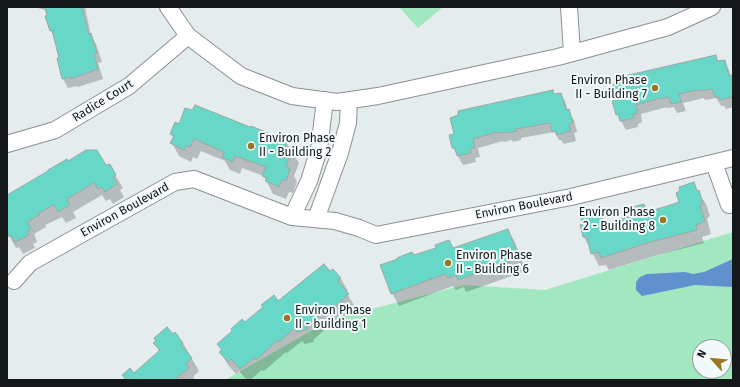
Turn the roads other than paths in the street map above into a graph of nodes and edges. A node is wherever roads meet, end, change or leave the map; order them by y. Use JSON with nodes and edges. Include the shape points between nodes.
{"nodes":[{"id":1,"x":168,"y":7,"type":"edge"},
{"id":2,"x":569,"y":7,"type":"edge"},
{"id":3,"x":712,"y":7,"type":"edge"},
{"id":4,"x":188,"y":36,"type":"junction"},
{"id":5,"x":572,"y":53,"type":"junction"},
{"id":6,"x":325,"y":100,"type":"junction"},
{"id":7,"x":350,"y":100,"type":"junction"},
{"id":8,"x":7,"y":144,"type":"edge"},
{"id":9,"x":733,"y":158,"type":"edge"},
{"id":10,"x":714,"y":163,"type":"junction"},
{"id":11,"x":733,"y":204,"type":"edge"},
{"id":12,"x":292,"y":217,"type":"junction"},
{"id":13,"x":316,"y":219,"type":"junction"},
{"id":14,"x":14,"y":281,"type":"dead end"}],
"edges":[{"from":1,"to":4,"type":"street"},
{"from":2,"to":5,"type":"street"},
{"from":3,"to":5,"type":"street","via":[[668,27]]},
{"from":4,"to":6,"type":"street","via":[[241,76],[292,96]]},
{"from":4,"to":8,"type":"street","name":"Radice Court","via":[[129,86],[55,130]]},
{"from":5,"to":7,"type":"street"},
{"from":6,"to":7,"type":"street"},
{"from":6,"to":12,"type":"street","via":[[319,149],[309,181]]},
{"from":7,"to":13,"type":"street","via":[[348,123],[340,153]]},
{"from":9,"to":10,"type":"street","name":"Environ Boulevard"},
{"from":10,"to":11,"type":"street","via":[[729,205]]},
{"from":10,"to":13,"type":"street","name":"Environ Boulevard","via":[[571,197],[376,235],[335,221]]},
{"from":12,"to":13,"type":"street","name":"Environ Boulevard"},
{"from":12,"to":14,"type":"street","name":"Environ Boulevard","via":[[194,179],[175,182],[30,263]]}]}
